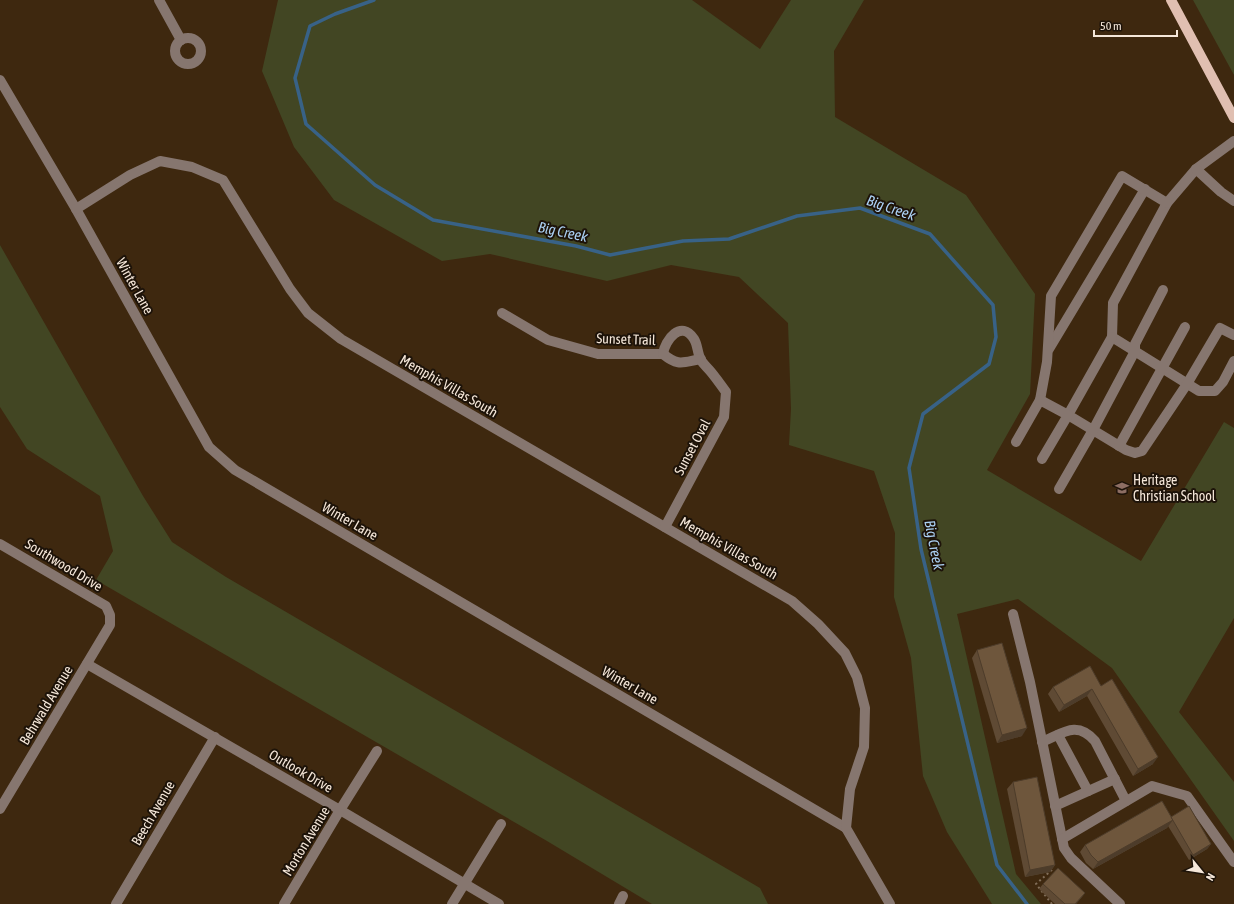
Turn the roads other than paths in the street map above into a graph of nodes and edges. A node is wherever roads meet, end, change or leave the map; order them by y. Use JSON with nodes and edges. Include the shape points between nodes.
{"nodes":[{"id":1,"x":159,"y":0,"type":"edge"},
{"id":2,"x":1171,"y":0,"type":"edge"},
{"id":3,"x":181,"y":40,"type":"dead end"},
{"id":4,"x":0,"y":80,"type":"edge"},
{"id":5,"x":1234,"y":118,"type":"edge"},
{"id":6,"x":1234,"y":140,"type":"edge"},
{"id":7,"x":1196,"y":169,"type":"junction"},
{"id":8,"x":1144,"y":189,"type":"junction"},
{"id":9,"x":1234,"y":201,"type":"edge"},
{"id":10,"x":1167,"y":202,"type":"junction"},
{"id":11,"x":76,"y":209,"type":"junction"},
{"id":12,"x":1163,"y":290,"type":"dead end"},
{"id":13,"x":502,"y":313,"type":"dead end"},
{"id":14,"x":1185,"y":327,"type":"dead end"},
{"id":15,"x":1234,"y":335,"type":"edge"},
{"id":16,"x":1112,"y":337,"type":"junction"},
{"id":17,"x":1048,"y":351,"type":"junction"},
{"id":18,"x":1135,"y":351,"type":"junction"},
{"id":19,"x":663,"y":354,"type":"junction"},
{"id":20,"x":700,"y":359,"type":"junction"},
{"id":21,"x":1234,"y":361,"type":"edge"},
{"id":22,"x":1162,"y":368,"type":"junction"},
{"id":23,"x":1187,"y":384,"type":"junction"},
{"id":24,"x":1040,"y":400,"type":"junction"},
{"id":25,"x":1068,"y":416,"type":"junction"},
{"id":26,"x":1093,"y":430,"type":"junction"},
{"id":27,"x":1016,"y":442,"type":"dead end"},
{"id":28,"x":1119,"y":446,"type":"junction"},
{"id":29,"x":1042,"y":459,"type":"dead end"},
{"id":30,"x":1060,"y":489,"type":"dead end"},
{"id":31,"x":665,"y":527,"type":"junction"},
{"id":32,"x":0,"y":544,"type":"edge"},
{"id":33,"x":1013,"y":614,"type":"dead end"},
{"id":34,"x":110,"y":615,"type":"joint"},
{"id":35,"x":87,"y":664,"type":"junction"},
{"id":36,"x":1058,"y":735,"type":"junction"},
{"id":37,"x":215,"y":737,"type":"junction"},
{"id":38,"x":1042,"y":742,"type":"junction"},
{"id":39,"x":377,"y":751,"type":"dead end"},
{"id":40,"x":1115,"y":779,"type":"junction"},
{"id":41,"x":1088,"y":791,"type":"junction"},
{"id":42,"x":1126,"y":801,"type":"junction"},
{"id":43,"x":1055,"y":806,"type":"junction"},
{"id":44,"x":0,"y":809,"type":"edge"},
{"id":45,"x":340,"y":810,"type":"junction"},
{"id":46,"x":501,"y":824,"type":"dead end"},
{"id":47,"x":846,"y":828,"type":"junction"},
{"id":48,"x":1062,"y":839,"type":"junction"},
{"id":49,"x":1234,"y":862,"type":"edge"},
{"id":50,"x":464,"y":884,"type":"junction"},
{"id":51,"x":116,"y":904,"type":"edge"},
{"id":52,"x":284,"y":904,"type":"edge"},
{"id":53,"x":452,"y":904,"type":"edge"},
{"id":54,"x":499,"y":904,"type":"edge"},
{"id":55,"x":890,"y":904,"type":"edge"},
{"id":56,"x":1120,"y":904,"type":"edge"}],
"edges":[{"from":1,"to":3,"type":"street"},
{"from":2,"to":5,"type":"main road"},
{"from":4,"to":11,"type":"street","name":"Winter Lane"},
{"from":6,"to":7,"type":"street"},
{"from":7,"to":9,"type":"street"},
{"from":7,"to":10,"type":"street"},
{"from":8,"to":10,"type":"street"},
{"from":8,"to":17,"type":"street"},
{"from":8,"to":17,"type":"street","via":[[1122,176],[1051,296]]},
{"from":10,"to":16,"type":"street","via":[[1113,302]]},
{"from":11,"to":31,"type":"street","name":"Memphis Villas South","via":[[130,175],[160,161],[192,166],[223,180],[290,289],[308,313],[341,339]]},
{"from":11,"to":47,"type":"street","name":"Winter Lane","via":[[209,447],[235,470]]},
{"from":12,"to":18,"type":"street","via":[[1135,344]]},
{"from":13,"to":19,"type":"street","name":"Sunset Trail","via":[[548,340],[598,354]]},
{"from":14,"to":22,"type":"street"},
{"from":15,"to":23,"type":"street","via":[[1220,328]]},
{"from":16,"to":18,"type":"street"},
{"from":16,"to":25,"type":"street"},
{"from":17,"to":24,"type":"street"},
{"from":18,"to":22,"type":"street"},
{"from":18,"to":26,"type":"street"},
{"from":19,"to":20,"type":"street","via":[[680,364]]},
{"from":19,"to":20,"type":"street","name":"Sunset Oval","via":[[668,340],[680,331],[687,332],[693,338]]},
{"from":20,"to":31,"type":"street","name":"Sunset Oval","via":[[726,392],[724,417]]},
{"from":21,"to":23,"type":"street","via":[[1215,391],[1199,391]]},
{"from":22,"to":23,"type":"street"},
{"from":22,"to":28,"type":"street"},
{"from":23,"to":28,"type":"street","via":[[1142,451],[1135,453]]},
{"from":24,"to":25,"type":"street"},
{"from":24,"to":27,"type":"street"},
{"from":25,"to":26,"type":"street"},
{"from":25,"to":29,"type":"street"},
{"from":26,"to":28,"type":"street"},
{"from":26,"to":30,"type":"street"},
{"from":31,"to":47,"type":"street","name":"Memphis Villas South","via":[[792,601],[845,653],[857,677],[865,708],[864,747],[850,789]]},
{"from":32,"to":34,"type":"street","name":"Southwood Drive","via":[[106,606]]},
{"from":33,"to":38,"type":"street"},
{"from":34,"to":35,"type":"street","name":"Behrwald Avenue","via":[[110,625]]},
{"from":35,"to":37,"type":"street","name":"Outlook Drive"},
{"from":35,"to":44,"type":"street","name":"Behrwald Avenue"},
{"from":36,"to":38,"type":"street"},
{"from":36,"to":40,"type":"street","via":[[1070,729],[1089,733]]},
{"from":36,"to":41,"type":"street"},
{"from":37,"to":45,"type":"street","name":"Outlook Drive"},
{"from":37,"to":51,"type":"street","name":"Beech Avenue"},
{"from":38,"to":43,"type":"street"},
{"from":39,"to":45,"type":"street","name":"Morton Avenue"},
{"from":40,"to":41,"type":"street"},
{"from":40,"to":42,"type":"street"},
{"from":41,"to":43,"type":"street"},
{"from":42,"to":48,"type":"street"},
{"from":42,"to":49,"type":"street","via":[[1152,786],[1187,796]]},
{"from":43,"to":48,"type":"street"},
{"from":45,"to":50,"type":"street","name":"Outlook Drive"},
{"from":45,"to":52,"type":"street","name":"Morton Avenue"},
{"from":46,"to":50,"type":"street"},
{"from":47,"to":55,"type":"street"},
{"from":48,"to":56,"type":"street","via":[[1064,848],[1071,858]]},
{"from":50,"to":53,"type":"street"},
{"from":50,"to":54,"type":"street","name":"Outlook Drive"}]}
